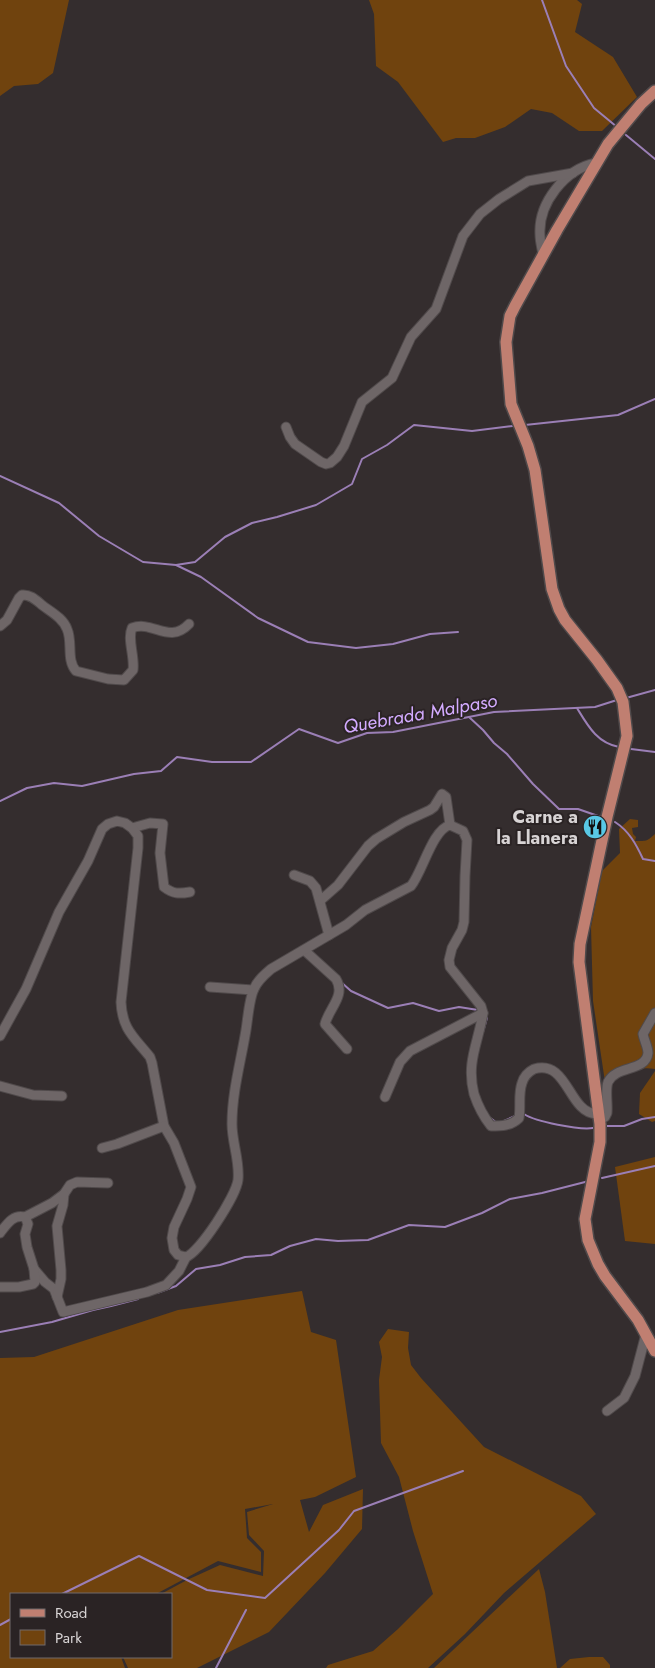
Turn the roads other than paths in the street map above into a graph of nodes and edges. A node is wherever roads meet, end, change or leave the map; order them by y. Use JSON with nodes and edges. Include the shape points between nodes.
{"nodes":[{"id":1,"x":655,"y":91,"type":"edge"},
{"id":2,"x":596,"y":163,"type":"junction"},
{"id":3,"x":573,"y":173,"type":"junction"},
{"id":4,"x":543,"y":255,"type":"junction"},
{"id":5,"x":286,"y":427,"type":"dead end"},
{"id":6,"x":188,"y":624,"type":"dead end"},
{"id":7,"x":0,"y":626,"type":"edge"},
{"id":8,"x":450,"y":825,"type":"junction"},
{"id":9,"x":132,"y":828,"type":"junction"},
{"id":10,"x":294,"y":875,"type":"dead end"},
{"id":11,"x":190,"y":892,"type":"dead end"},
{"id":12,"x":321,"y":900,"type":"junction"},
{"id":13,"x":329,"y":935,"type":"junction"},
{"id":14,"x":304,"y":950,"type":"junction"},
{"id":15,"x":210,"y":987,"type":"dead end"},
{"id":16,"x":253,"y":990,"type":"junction"},
{"id":17,"x":483,"y":1013,"type":"junction"},
{"id":18,"x":655,"y":1013,"type":"edge"},
{"id":19,"x":1,"y":1032,"type":"edge"},
{"id":20,"x":348,"y":1049,"type":"dead end"},
{"id":21,"x":0,"y":1086,"type":"edge"},
{"id":22,"x":62,"y":1096,"type":"dead end"},
{"id":23,"x":385,"y":1097,"type":"dead end"},
{"id":24,"x":600,"y":1118,"type":"junction"},
{"id":25,"x":164,"y":1126,"type":"junction"},
{"id":26,"x":102,"y":1148,"type":"dead end"},
{"id":27,"x":108,"y":1183,"type":"dead end"},
{"id":28,"x":64,"y":1194,"type":"junction"},
{"id":29,"x":25,"y":1217,"type":"junction"},
{"id":30,"x":0,"y":1233,"type":"edge"},
{"id":31,"x":186,"y":1257,"type":"junction"},
{"id":32,"x":34,"y":1269,"type":"junction"},
{"id":33,"x":0,"y":1287,"type":"edge"},
{"id":34,"x":57,"y":1297,"type":"junction"},
{"id":35,"x":646,"y":1334,"type":"junction"},
{"id":36,"x":655,"y":1351,"type":"edge"},
{"id":37,"x":609,"y":1413,"type":"dead end"}],
"edges":[{"from":1,"to":2,"type":"main road","via":[[608,144]]},
{"from":2,"to":3,"type":"street","via":[[585,165]]},
{"from":2,"to":4,"type":"main road"},
{"from":3,"to":4,"type":"street","via":[[559,186],[543,213],[540,234]]},
{"from":3,"to":5,"type":"street","via":[[528,181],[480,214],[463,236],[436,309],[411,337],[392,378],[362,402],[338,457],[330,463],[321,462],[295,444]]},
{"from":4,"to":24,"type":"main road","via":[[509,322],[506,342],[511,404],[535,470],[549,573],[559,610],[607,673],[622,699],[627,736],[580,944],[579,962]]},
{"from":6,"to":7,"type":"street","via":[[177,633],[143,626],[132,628],[133,670],[124,680],[76,671],[71,663],[67,628],[62,620],[30,596],[22,595]]},
{"from":8,"to":12,"type":"street","via":[[446,797],[442,794],[434,807],[368,846]]},
{"from":8,"to":13,"type":"street","via":[[443,828],[436,838],[411,886]]},
{"from":8,"to":17,"type":"street","via":[[463,832],[467,840],[464,922],[452,948],[450,967]]},
{"from":9,"to":11,"type":"street","via":[[150,823],[163,824],[160,853],[164,888],[180,894]]},
{"from":9,"to":19,"type":"street","via":[[117,821],[102,828],[88,861],[59,912],[26,989]]},
{"from":9,"to":25,"type":"street","via":[[138,836],[138,848],[122,1014],[125,1026],[150,1057]]},
{"from":10,"to":12,"type":"street","via":[[310,881]]},
{"from":12,"to":13,"type":"street"},
{"from":13,"to":14,"type":"street"},
{"from":14,"to":16,"type":"street","via":[[271,969]]},
{"from":14,"to":20,"type":"street","via":[[339,985],[338,997],[325,1024]]},
{"from":15,"to":16,"type":"street"},
{"from":16,"to":31,"type":"street","via":[[237,1075],[232,1124],[238,1182],[206,1237]]},
{"from":17,"to":23,"type":"street","via":[[410,1051],[400,1062]]},
{"from":17,"to":24,"type":"street","via":[[470,1075],[480,1110],[491,1126],[514,1123],[519,1118],[523,1079],[531,1070],[542,1067],[554,1071],[582,1108]]},
{"from":18,"to":24,"type":"street","via":[[644,1030],[647,1057],[636,1067],[612,1075],[607,1083],[607,1113]]},
{"from":21,"to":22,"type":"street","via":[[33,1095]]},
{"from":24,"to":35,"type":"main road","via":[[600,1142],[584,1219],[588,1240],[598,1264]]},
{"from":25,"to":26,"type":"street"},
{"from":25,"to":31,"type":"street","via":[[191,1187],[172,1238],[174,1250]]},
{"from":27,"to":28,"type":"street","via":[[78,1182],[70,1185]]},
{"from":28,"to":29,"type":"street"},
{"from":28,"to":34,"type":"street","via":[[57,1226],[61,1270]]},
{"from":29,"to":30,"type":"street","via":[[9,1221]]},
{"from":29,"to":32,"type":"street","via":[[28,1224],[25,1234],[27,1247]]},
{"from":31,"to":34,"type":"street","via":[[170,1282],[147,1292],[63,1312]]},
{"from":32,"to":33,"type":"street","via":[[33,1284]]},
{"from":32,"to":34,"type":"street","via":[[54,1289]]},
{"from":35,"to":36,"type":"main road"},
{"from":35,"to":37,"type":"street","via":[[635,1376],[624,1398]]}]}
